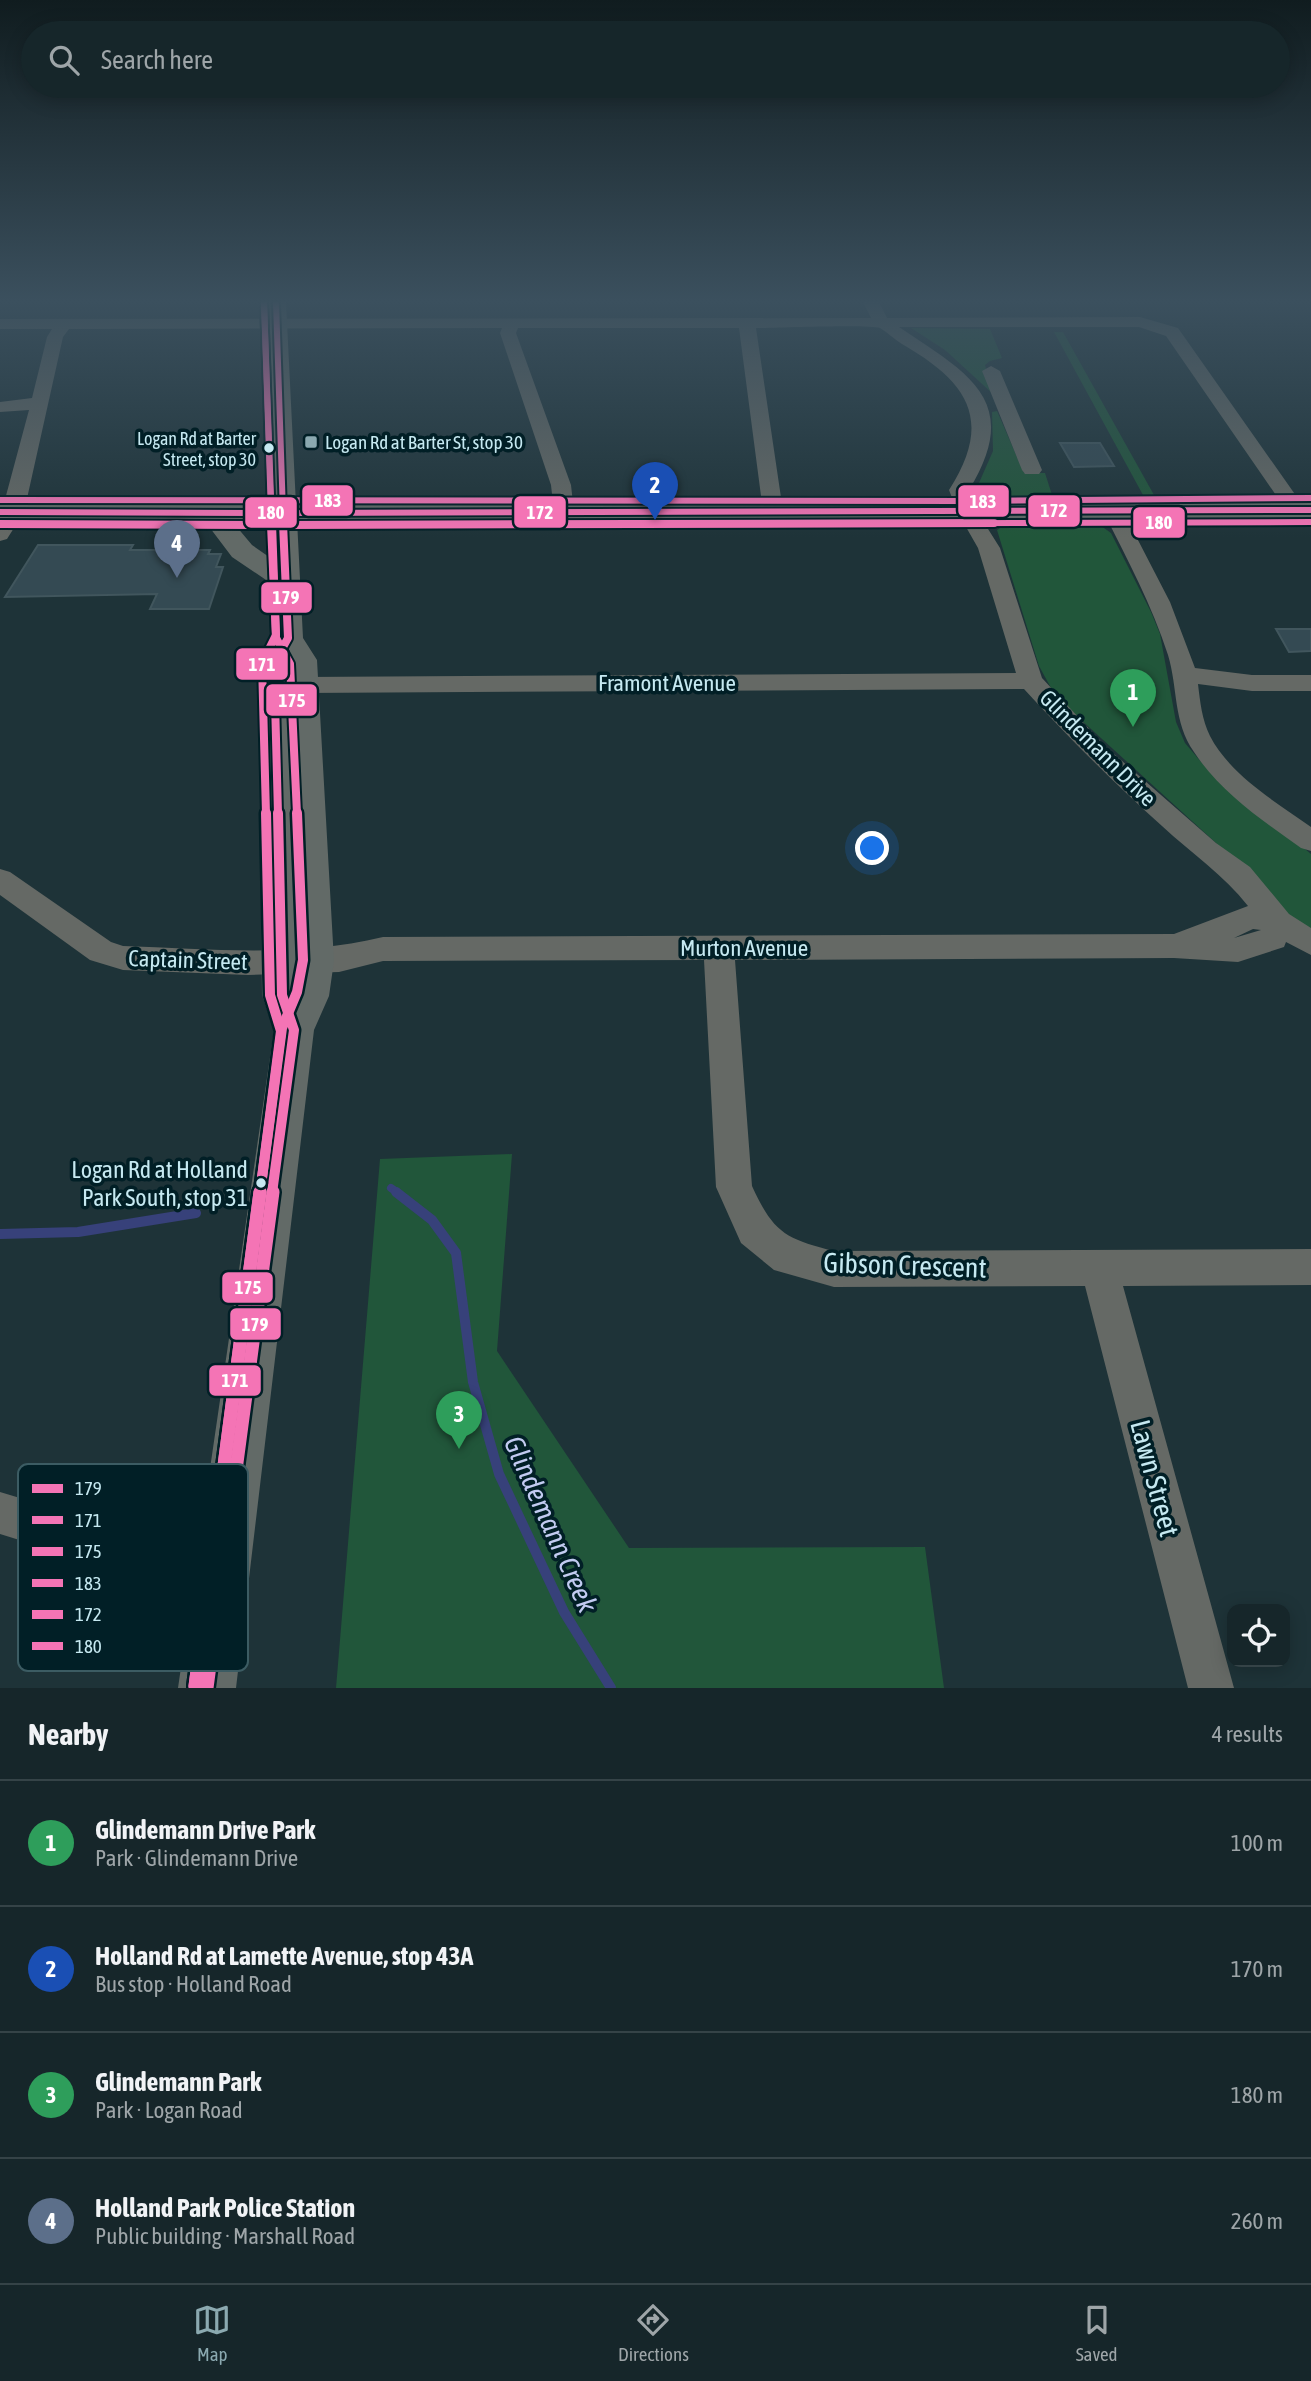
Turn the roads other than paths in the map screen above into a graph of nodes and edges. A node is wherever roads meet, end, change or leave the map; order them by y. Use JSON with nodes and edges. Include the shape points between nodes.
{"nodes":[{"id":1,"x":45,"y":381,"type":"edge"},
{"id":2,"x":278,"y":381,"type":"edge"},
{"id":3,"x":525,"y":381,"type":"edge"},
{"id":4,"x":755,"y":381,"type":"edge"},
{"id":5,"x":961,"y":381,"type":"edge"},
{"id":6,"x":995,"y":381,"type":"edge"},
{"id":7,"x":1209,"y":381,"type":"edge"},
{"id":8,"x":40,"y":403,"type":"junction"},
{"id":9,"x":979,"y":404,"type":"junction"},
{"id":10,"x":1004,"y":404,"type":"junction"},
{"id":11,"x":0,"y":407,"type":"edge"},
{"id":12,"x":1032,"y":470,"type":"dead end"},
{"id":13,"x":1304,"y":510,"type":"edge"},
{"id":14,"x":773,"y":511,"type":"junction"},
{"id":15,"x":7,"y":512,"type":"edge"},
{"id":16,"x":564,"y":512,"type":"junction"},
{"id":17,"x":212,"y":513,"type":"junction"},
{"id":18,"x":283,"y":513,"type":"junction"},
{"id":19,"x":968,"y":513,"type":"junction"},
{"id":20,"x":1114,"y":513,"type":"junction"},
{"id":21,"x":0,"y":535,"type":"edge"},
{"id":22,"x":285,"y":580,"type":"junction"},
{"id":23,"x":288,"y":638,"type":"junction"},
{"id":24,"x":1184,"y":674,"type":"junction"},
{"id":25,"x":1031,"y":681,"type":"junction"},
{"id":26,"x":1311,"y":683,"type":"edge"},
{"id":27,"x":303,"y":685,"type":"junction"},
{"id":28,"x":1311,"y":841,"type":"edge"},
{"id":29,"x":0,"y":880,"type":"edge"},
{"id":30,"x":1267,"y":926,"type":"junction"},
{"id":31,"x":719,"y":948,"type":"junction"},
{"id":32,"x":1310,"y":954,"type":"edge"},
{"id":33,"x":299,"y":962,"type":"junction"},
{"id":34,"x":1311,"y":1267,"type":"edge"},
{"id":35,"x":1099,"y":1268,"type":"junction"},
{"id":36,"x":238,"y":1464,"type":"edge"},
{"id":37,"x":0,"y":1513,"type":"edge"},
{"id":38,"x":18,"y":1518,"type":"edge"},
{"id":39,"x":1211,"y":1688,"type":"edge"}],
"edges":[{"from":1,"to":8,"type":"street"},
{"from":2,"to":18,"type":"main road"},
{"from":3,"to":16,"type":"street","via":[[561,485]]},
{"from":4,"to":14,"type":"street"},
{"from":5,"to":9,"type":"street"},
{"from":6,"to":10,"type":"street"},
{"from":7,"to":13,"type":"street"},
{"from":8,"to":11,"type":"street"},
{"from":8,"to":15,"type":"street"},
{"from":9,"to":10,"type":"street"},
{"from":9,"to":19,"type":"street","via":[[984,438],[972,472],[959,490]]},
{"from":10,"to":12,"type":"street"},
{"from":13,"to":20,"type":"main road"},
{"from":14,"to":16,"type":"main road"},
{"from":14,"to":19,"type":"main road"},
{"from":15,"to":17,"type":"main road"},
{"from":15,"to":21,"type":"street"},
{"from":16,"to":18,"type":"main road"},
{"from":17,"to":18,"type":"main road"},
{"from":17,"to":22,"type":"main road","via":[[242,551]]},
{"from":18,"to":22,"type":"main road"},
{"from":19,"to":20,"type":"main road"},
{"from":19,"to":25,"type":"street","name":"Glindemann Drive","via":[[989,548]]},
{"from":20,"to":24,"type":"street","via":[[1166,614]]},
{"from":22,"to":23,"type":"main road"},
{"from":23,"to":27,"type":"main road","via":[[302,660]]},
{"from":23,"to":33,"type":"main road","via":[[274,663]]},
{"from":24,"to":26,"type":"street","via":[[1252,683]]},
{"from":24,"to":28,"type":"street","via":[[1189,716],[1204,749]]},
{"from":25,"to":27,"type":"street","name":"Framont Avenue"},
{"from":25,"to":30,"type":"street","name":"Glindemann Drive","via":[[1097,753],[1206,850],[1234,898]]},
{"from":27,"to":33,"type":"main road"},
{"from":29,"to":33,"type":"street","name":"Captain Street","via":[[110,955],[136,961]]},
{"from":30,"to":31,"type":"street","name":"Murton Avenue","via":[[1238,950],[1174,946]]},
{"from":30,"to":32,"type":"street","name":"Glindemann Drive"},
{"from":31,"to":33,"type":"street","name":"Murton Avenue","via":[[383,949],[339,960]]},
{"from":31,"to":35,"type":"street","name":"Gibson Crescent","via":[[734,1188],[754,1231],[787,1257],[834,1269]]},
{"from":33,"to":36,"type":"main road","via":[[282,995],[293,1030]]},
{"from":34,"to":35,"type":"street","name":"Gibson Crescent"},
{"from":35,"to":39,"type":"street","name":"Lawn Street"},
{"from":37,"to":38,"type":"street"}]}
